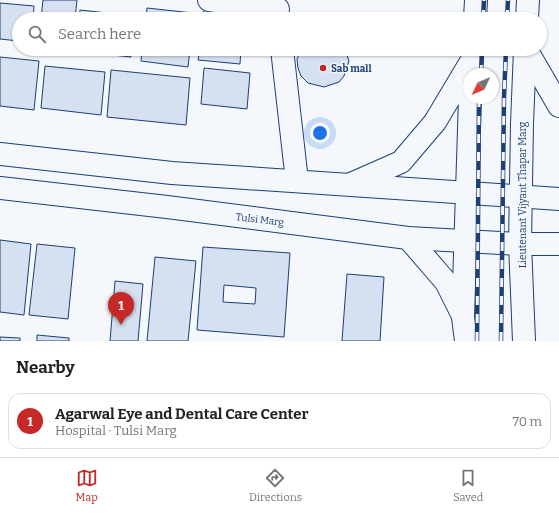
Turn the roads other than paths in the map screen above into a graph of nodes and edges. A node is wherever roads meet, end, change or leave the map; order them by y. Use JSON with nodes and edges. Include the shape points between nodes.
{"nodes":[{"id":1,"x":209,"y":0,"type":"edge"},
{"id":2,"x":476,"y":0,"type":"edge"},
{"id":3,"x":528,"y":0,"type":"edge"},
{"id":4,"x":278,"y":10,"type":"edge"},
{"id":5,"x":475,"y":12,"type":"edge"},
{"id":6,"x":527,"y":12,"type":"edge"},
{"id":7,"x":283,"y":56,"type":"edge"},
{"id":8,"x":525,"y":56,"type":"edge"},
{"id":9,"x":529,"y":56,"type":"edge"},
{"id":10,"x":472,"y":61,"type":"edge"},
{"id":11,"x":470,"y":104,"type":"edge"},
{"id":12,"x":559,"y":106,"type":"edge"},
{"id":13,"x":0,"y":154,"type":"edge"},
{"id":14,"x":297,"y":181,"type":"junction"},
{"id":15,"x":351,"y":184,"type":"junction"},
{"id":16,"x":0,"y":188,"type":"edge"},
{"id":17,"x":467,"y":192,"type":"junction"},
{"id":18,"x":520,"y":196,"type":"junction"},
{"id":19,"x":559,"y":199,"type":"edge"},
{"id":20,"x":408,"y":238,"type":"junction"},
{"id":21,"x":466,"y":241,"type":"junction"},
{"id":22,"x":520,"y":244,"type":"junction"},
{"id":23,"x":559,"y":244,"type":"edge"},
{"id":24,"x":463,"y":317,"type":"junction"},
{"id":25,"x":466,"y":341,"type":"edge"},
{"id":26,"x":524,"y":341,"type":"edge"}],
"edges":[{"from":1,"to":4,"type":"street"},
{"from":2,"to":5,"type":"street"},
{"from":3,"to":6,"type":"street"},
{"from":7,"to":14,"type":"street"},
{"from":8,"to":18,"type":"street","name":"Lieutenant Vijyant Thapar Marg"},
{"from":9,"to":12,"type":"street"},
{"from":10,"to":15,"type":"street","via":[[435,122],[401,162]]},
{"from":11,"to":17,"type":"street"},
{"from":13,"to":14,"type":"street","via":[[172,173]]},
{"from":14,"to":15,"type":"street"},
{"from":15,"to":17,"type":"street"},
{"from":16,"to":20,"type":"street","name":"Tulsi Marg"},
{"from":17,"to":18,"type":"street"},
{"from":17,"to":21,"type":"street"},
{"from":18,"to":19,"type":"street"},
{"from":18,"to":22,"type":"street","name":"Lieutenant Vijyant Thapar Marg"},
{"from":20,"to":21,"type":"street","name":"Tulsi Marg"},
{"from":20,"to":24,"type":"street","via":[[446,282]]},
{"from":21,"to":22,"type":"street","name":"Tulsi Marg"},
{"from":21,"to":24,"type":"street"},
{"from":22,"to":23,"type":"street","name":"Tulsi Marg"},
{"from":22,"to":26,"type":"street","name":"Lieutenant Vijyant Thapar Marg"},
{"from":24,"to":25,"type":"street"}]}
